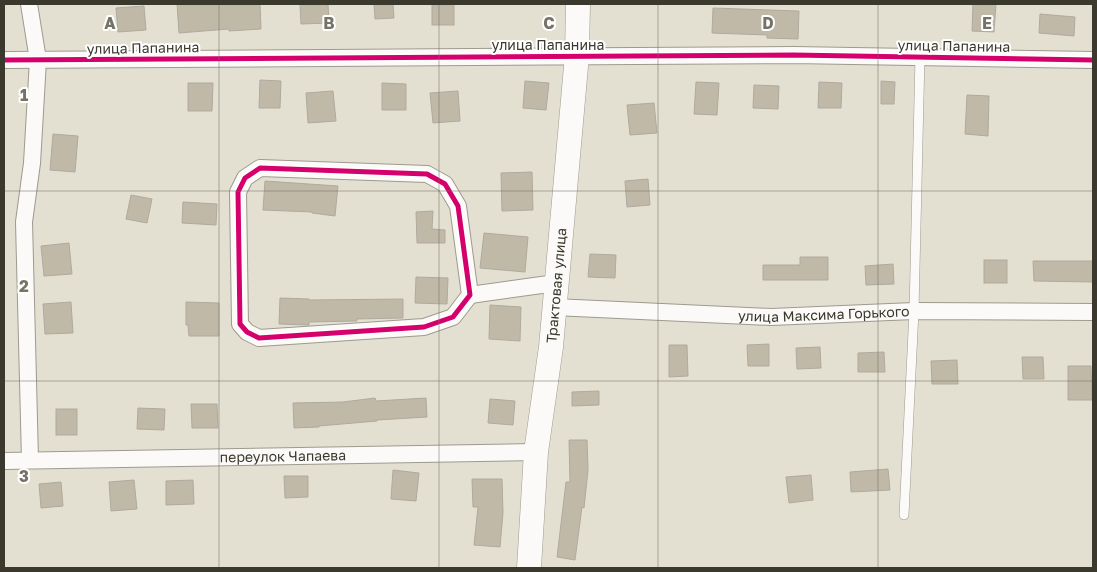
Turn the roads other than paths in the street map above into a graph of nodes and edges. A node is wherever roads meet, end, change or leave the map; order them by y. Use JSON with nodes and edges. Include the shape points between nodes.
{"nodes":[{"id":1,"x":29,"y":4,"type":"edge"},
{"id":2,"x":578,"y":4,"type":"edge"},
{"id":3,"x":577,"y":55,"type":"junction"},
{"id":4,"x":920,"y":56,"type":"junction"},
{"id":5,"x":4,"y":60,"type":"edge"},
{"id":6,"x":38,"y":60,"type":"junction"},
{"id":7,"x":1093,"y":60,"type":"edge"},
{"id":8,"x":556,"y":283,"type":"junction"},
{"id":9,"x":470,"y":295,"type":"junction"},
{"id":10,"x":554,"y":307,"type":"junction"},
{"id":11,"x":914,"y":312,"type":"junction"},
{"id":12,"x":1093,"y":312,"type":"edge"},
{"id":13,"x":536,"y":452,"type":"junction"},
{"id":14,"x":30,"y":460,"type":"junction"},
{"id":15,"x":4,"y":461,"type":"edge"},
{"id":16,"x":904,"y":515,"type":"dead end"},
{"id":17,"x":528,"y":568,"type":"edge"}],
"edges":[{"from":1,"to":6,"type":"street"},
{"from":2,"to":3,"type":"street","name":"Трактовая улица"},
{"from":3,"to":4,"type":"street","name":"улица Папанина"},
{"from":3,"to":6,"type":"street","name":"улица Папанина"},
{"from":3,"to":8,"type":"street","name":"Трактовая улица"},
{"from":4,"to":7,"type":"street","name":"улица Папанина"},
{"from":4,"to":11,"type":"lane"},
{"from":5,"to":6,"type":"street","name":"улица Папанина"},
{"from":6,"to":14,"type":"street","via":[[32,163],[24,222]]},
{"from":8,"to":9,"type":"street"},
{"from":8,"to":10,"type":"street","name":"Трактовая улица"},
{"from":9,"to":9,"type":"street","via":[[458,206],[445,184],[427,174],[260,168],[245,178],[238,192],[240,324],[259,338],[424,327],[453,317]]},
{"from":10,"to":11,"type":"street","name":"улица Максима Горького","via":[[771,316]]},
{"from":10,"to":13,"type":"street","name":"Трактовая улица"},
{"from":11,"to":12,"type":"street","name":"улица Максима Горького"},
{"from":11,"to":16,"type":"lane"},
{"from":13,"to":14,"type":"street","name":"переулок Чапаева"},
{"from":13,"to":17,"type":"street","name":"Трактовая улица"},
{"from":14,"to":15,"type":"street","name":"переулок Чапаева"}]}
